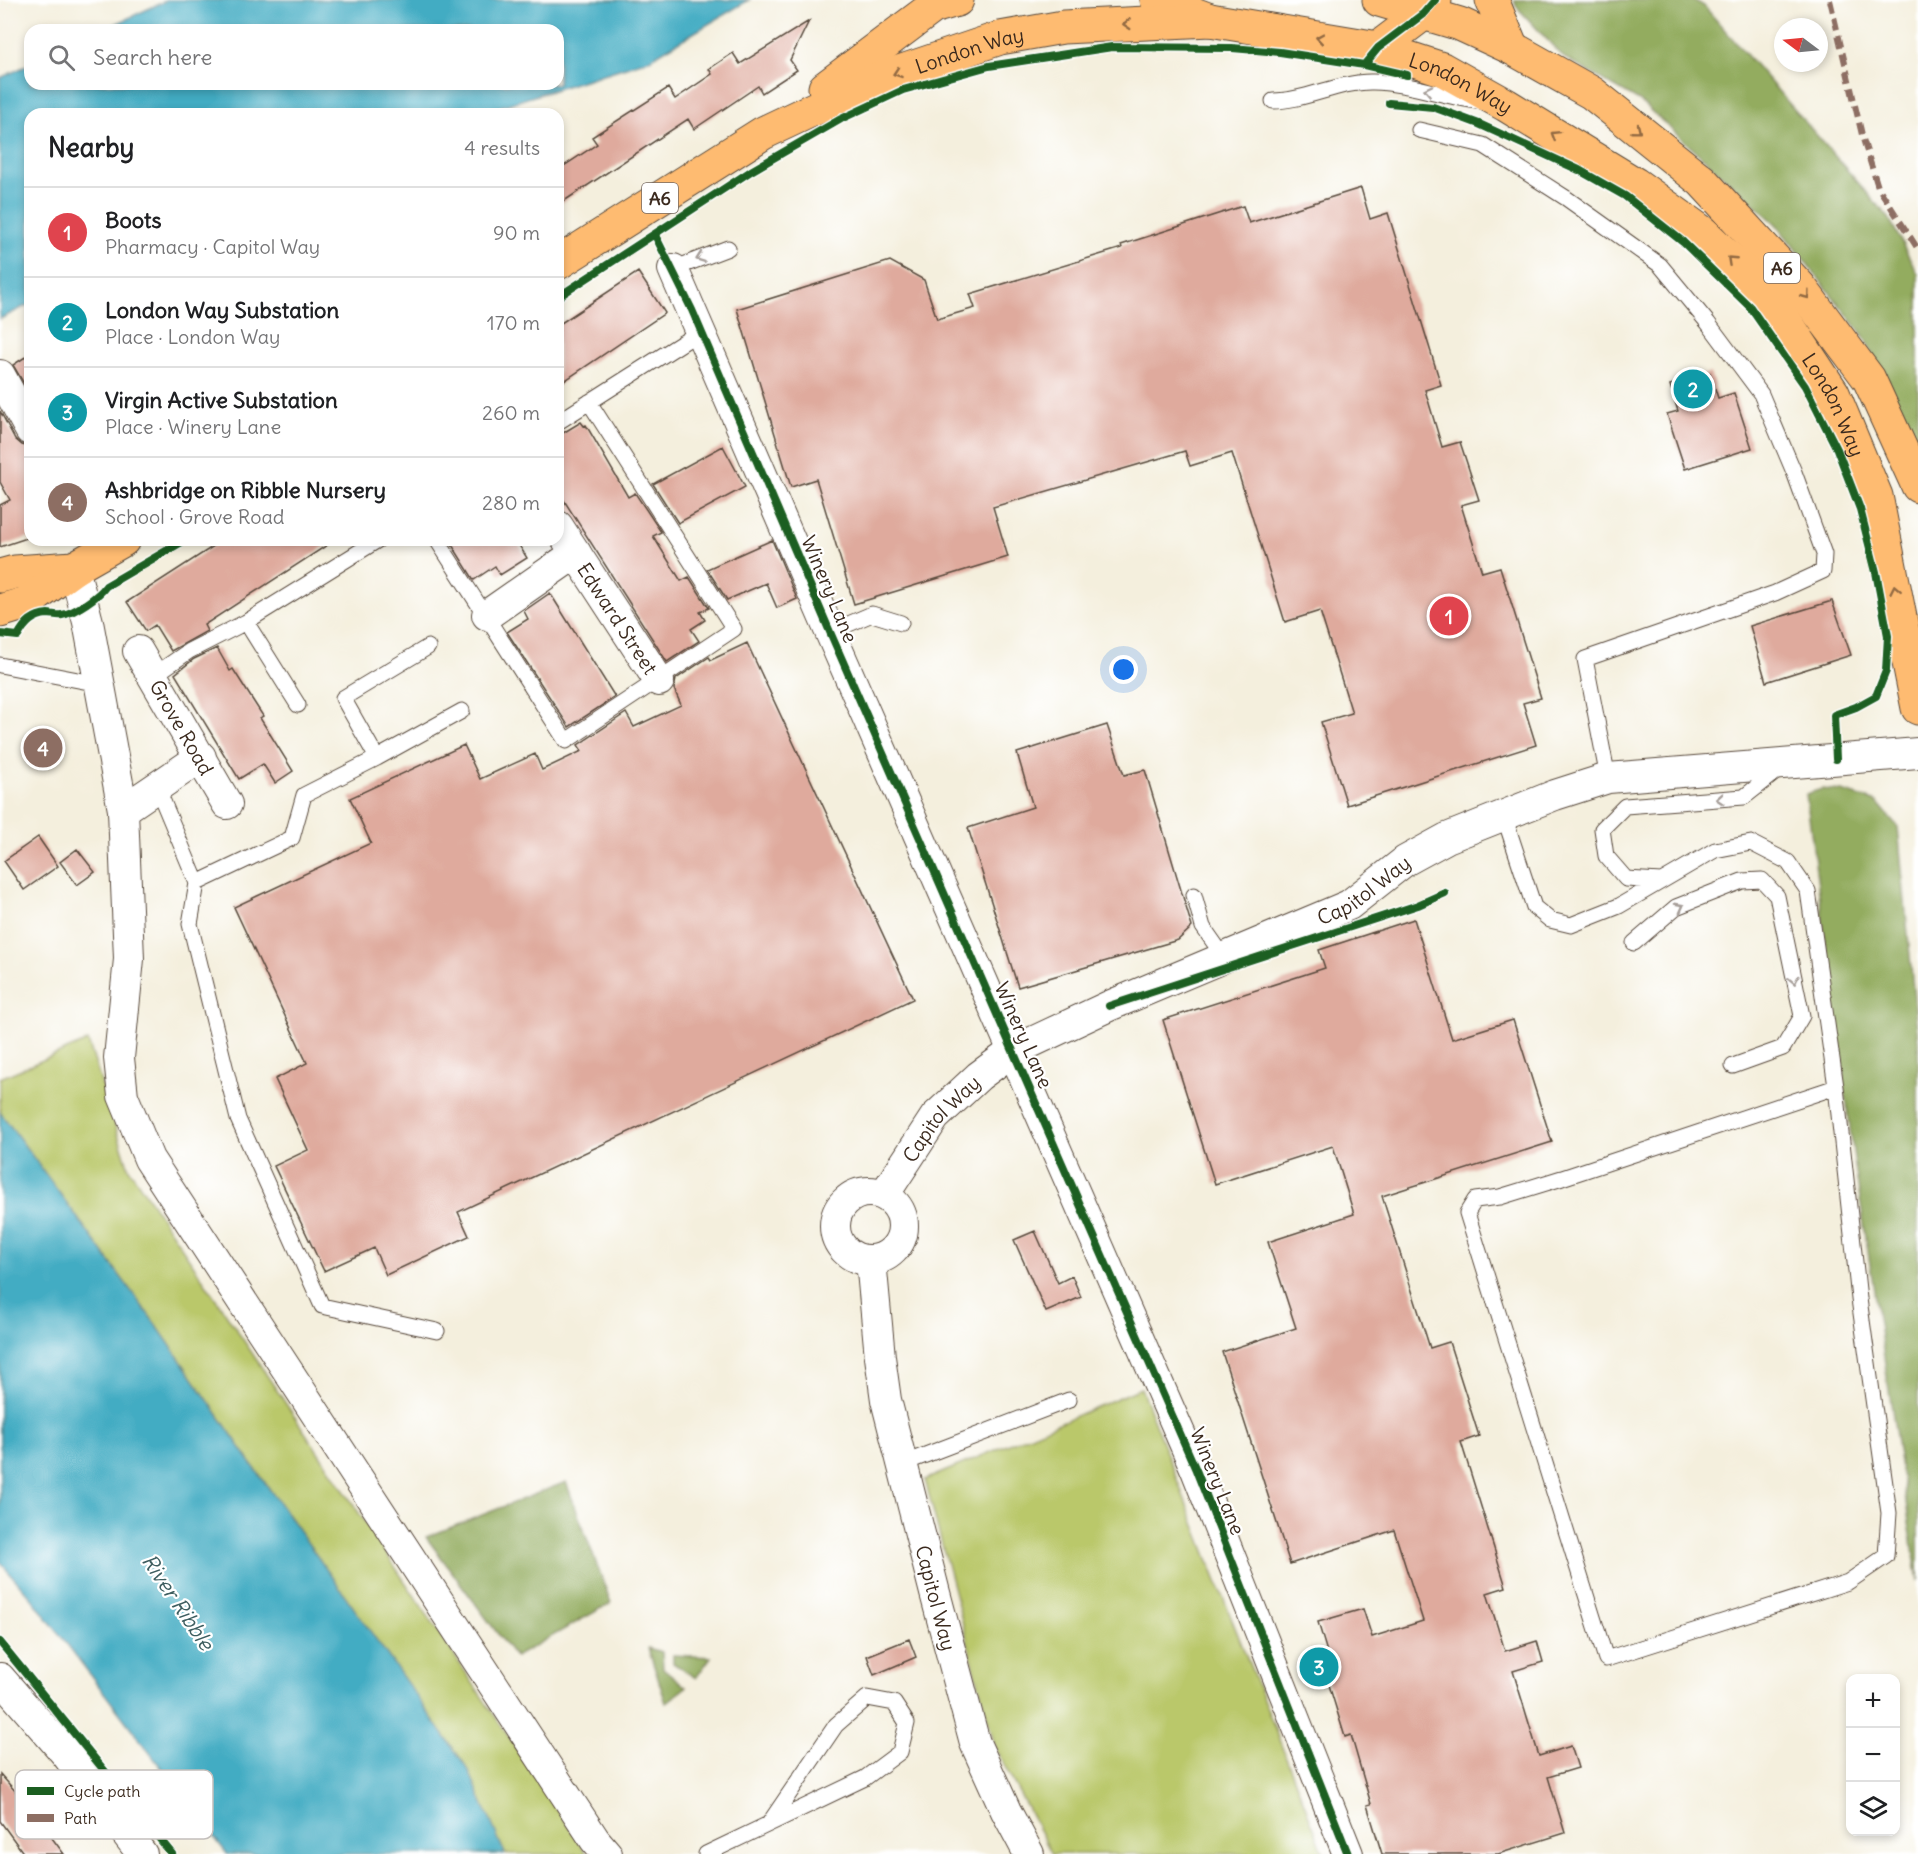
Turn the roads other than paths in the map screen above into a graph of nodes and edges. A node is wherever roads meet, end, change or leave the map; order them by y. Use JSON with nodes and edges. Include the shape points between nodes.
{"nodes":[{"id":1,"x":1157,"y":0,"type":"edge"},
{"id":2,"x":1379,"y":0,"type":"edge"},
{"id":3,"x":1492,"y":0,"type":"edge"},
{"id":4,"x":945,"y":2,"type":"edge"},
{"id":5,"x":1429,"y":7,"type":"edge"},
{"id":6,"x":1210,"y":20,"type":"junction"},
{"id":7,"x":1378,"y":48,"type":"junction"},
{"id":8,"x":1512,"y":48,"type":"junction"},
{"id":9,"x":1273,"y":101,"type":"dead end"},
{"id":10,"x":1506,"y":105,"type":"junction"},
{"id":11,"x":1419,"y":130,"type":"dead end"},
{"id":12,"x":763,"y":133,"type":"junction"},
{"id":13,"x":728,"y":248,"type":"dead end"},
{"id":14,"x":564,"y":258,"type":"edge"},
{"id":15,"x":673,"y":268,"type":"joint"},
{"id":16,"x":701,"y":331,"type":"junction"},
{"id":17,"x":0,"y":375,"type":"edge"},
{"id":18,"x":589,"y":402,"type":"junction"},
{"id":19,"x":564,"y":418,"type":"edge"},
{"id":20,"x":24,"y":419,"type":"edge"},
{"id":21,"x":1918,"y":486,"type":"edge"},
{"id":22,"x":564,"y":535,"type":"edge"},
{"id":23,"x":368,"y":546,"type":"edge"},
{"id":24,"x":440,"y":546,"type":"edge"},
{"id":25,"x":98,"y":551,"type":"edge"},
{"id":26,"x":576,"y":553,"type":"junction"},
{"id":27,"x":0,"y":576,"type":"edge"},
{"id":28,"x":0,"y":611,"type":"edge"},
{"id":29,"x":487,"y":615,"type":"junction"},
{"id":30,"x":246,"y":622,"type":"junction"},
{"id":31,"x":901,"y":623,"type":"dead end"},
{"id":32,"x":830,"y":632,"type":"junction"},
{"id":33,"x":428,"y":647,"type":"dead end"},
{"id":34,"x":146,"y":663,"type":"joint"},
{"id":35,"x":0,"y":665,"type":"edge"},
{"id":36,"x":659,"y":681,"type":"junction"},
{"id":37,"x":99,"y":684,"type":"junction"},
{"id":38,"x":298,"y":705,"type":"dead end"},
{"id":39,"x":1918,"y":708,"type":"edge"},
{"id":40,"x":462,"y":711,"type":"dead end"},
{"id":41,"x":1918,"y":753,"type":"edge"},
{"id":42,"x":201,"y":757,"type":"junction"},
{"id":43,"x":377,"y":758,"type":"junction"},
{"id":44,"x":1788,"y":763,"type":"junction"},
{"id":45,"x":1608,"y":778,"type":"junction"},
{"id":46,"x":157,"y":787,"type":"junction"},
{"id":47,"x":227,"y":804,"type":"dead end"},
{"id":48,"x":123,"y":810,"type":"junction"},
{"id":49,"x":1504,"y":816,"type":"junction"},
{"id":50,"x":1661,"y":881,"type":"junction"},
{"id":51,"x":197,"y":883,"type":"junction"},
{"id":52,"x":1194,"y":895,"type":"dead end"},
{"id":53,"x":1634,"y":943,"type":"dead end"},
{"id":54,"x":1224,"y":957,"type":"junction"},
{"id":55,"x":1013,"y":1051,"type":"junction"},
{"id":56,"x":1733,"y":1066,"type":"dead end"},
{"id":57,"x":1836,"y":1087,"type":"junction"},
{"id":58,"x":884,"y":1195,"type":"junction"},
{"id":59,"x":871,"y":1260,"type":"junction"},
{"id":60,"x":437,"y":1331,"type":"dead end"},
{"id":61,"x":1069,"y":1400,"type":"dead end"},
{"id":62,"x":902,"y":1464,"type":"junction"},
{"id":63,"x":0,"y":1678,"type":"edge"},
{"id":64,"x":78,"y":1770,"type":"edge"},
{"id":65,"x":770,"y":1822,"type":"junction"},
{"id":66,"x":131,"y":1839,"type":"edge"},
{"id":67,"x":142,"y":1854,"type":"edge"},
{"id":68,"x":607,"y":1854,"type":"edge"},
{"id":69,"x":706,"y":1854,"type":"edge"},
{"id":70,"x":1029,"y":1854,"type":"edge"},
{"id":71,"x":1348,"y":1854,"type":"edge"}],
"edges":[{"from":1,"to":6,"type":"main road"},
{"from":2,"to":5,"type":"main road","name":"London Way","number":"A6"},
{"from":3,"to":8,"type":"main road"},
{"from":4,"to":12,"type":"main road","name":"London Way","number":"A6"},
{"from":5,"to":7,"type":"main road"},
{"from":5,"to":8,"type":"main road","name":"London Way","number":"A6"},
{"from":7,"to":6,"type":"main road","name":"London Way","number":"A6","one_way":true},
{"from":6,"to":12,"type":"main road","name":"London Way","number":"A6","one_way":true,"via":[[1064,27],[1000,39],[873,81]]},
{"from":7,"to":10,"type":"main road","name":"London Way","number":"A6","via":[[1442,69]]},
{"from":8,"to":21,"type":"main road","name":"London Way","number":"A6","one_way":true,"via":[[1592,93],[1702,182],[1732,214],[1800,288],[1869,379]]},
{"from":10,"to":9,"type":"lane","one_way":true,"via":[[1372,82]]},
{"from":39,"to":10,"type":"main road","name":"London Way","number":"A6","one_way":true,"via":[[1876,496],[1833,393],[1768,295],[1702,232],[1635,184]]},
{"from":11,"to":45,"type":"lane","via":[[1483,146],[1566,198],[1660,265],[1761,394],[1824,554],[1823,571],[1774,593],[1585,659]]},
{"from":12,"to":14,"type":"main road","number":"A6"},
{"from":13,"to":15,"type":"lane","one_way":true},
{"from":15,"to":16,"type":"street","name":"Winery Lane"},
{"from":16,"to":18,"type":"lane"},
{"from":16,"to":32,"type":"street","name":"Winery Lane"},
{"from":17,"to":20,"type":"street"},
{"from":18,"to":19,"type":"lane"},
{"from":18,"to":36,"type":"lane","via":[[734,629]]},
{"from":22,"to":26,"type":"street","name":"Edward Street"},
{"from":23,"to":30,"type":"lane"},
{"from":24,"to":29,"type":"lane"},
{"from":25,"to":27,"type":"main road"},
{"from":25,"to":28,"type":"main road","via":[[26,603]]},
{"from":25,"to":37,"type":"street","via":[[88,622]]},
{"from":26,"to":29,"type":"street"},
{"from":26,"to":36,"type":"street","name":"Edward Street"},
{"from":29,"to":36,"type":"lane","via":[[566,741]]},
{"from":30,"to":34,"type":"lane","via":[[189,651]]},
{"from":30,"to":38,"type":"lane"},
{"from":31,"to":32,"type":"lane","via":[[872,614]]},
{"from":32,"to":55,"type":"street","name":"Winery Lane"},
{"from":33,"to":43,"type":"lane","via":[[343,698]]},
{"from":34,"to":42,"type":"street","name":"Grove Road"},
{"from":35,"to":37,"type":"lane"},
{"from":37,"to":48,"type":"street"},
{"from":40,"to":43,"type":"lane"},
{"from":41,"to":44,"type":"street","name":"Capitol Way"},
{"from":42,"to":46,"type":"street"},
{"from":42,"to":47,"type":"street","name":"Grove Road"},
{"from":43,"to":51,"type":"lane","via":[[304,795],[292,838]]},
{"from":44,"to":45,"type":"street","name":"Capitol Way"},
{"from":44,"to":50,"type":"lane","one_way":true,"via":[[1744,797],[1625,806],[1602,829],[1606,856],[1626,879]]},
{"from":45,"to":49,"type":"street","name":"Capitol Way"},
{"from":46,"to":48,"type":"street"},
{"from":46,"to":51,"type":"lane"},
{"from":48,"to":68,"type":"street","via":[[129,958],[119,1058],[123,1096],[149,1159]]},
{"from":49,"to":50,"type":"lane","via":[[1534,907],[1550,920],[1571,925],[1619,906]]},
{"from":49,"to":54,"type":"street","name":"Capitol Way","via":[[1447,838],[1405,861],[1349,905]]},
{"from":50,"to":57,"type":"lane","via":[[1715,850],[1751,843],[1788,862],[1808,891]]},
{"from":51,"to":60,"type":"lane","via":[[190,924],[238,1119],[322,1306]]},
{"from":52,"to":54,"type":"lane","via":[[1203,927]]},
{"from":53,"to":56,"type":"lane","one_way":true,"via":[[1676,906],[1742,882],[1762,880],[1777,896],[1802,1016],[1783,1048]]},
{"from":54,"to":55,"type":"street","name":"Capitol Way"},
{"from":55,"to":58,"type":"street","name":"Capitol Way","via":[[979,1076],[935,1118]]},
{"from":55,"to":71,"type":"street","name":"Winery Lane","via":[[1196,1470]]},
{"from":57,"to":57,"type":"lane","via":[[1562,1178],[1500,1197],[1475,1200],[1467,1213],[1606,1659],[1848,1582],[1886,1556],[1889,1513],[1859,1299]]},
{"from":58,"to":59,"type":"street","via":[[899,1209],[902,1235],[892,1252]]},
{"from":58,"to":59,"type":"street","via":[[858,1194],[842,1205],[836,1217],[837,1237],[843,1249],[854,1257]]},
{"from":59,"to":62,"type":"street","name":"Capitol Way","via":[[886,1401]]},
{"from":61,"to":62,"type":"lane"},
{"from":62,"to":70,"type":"street","name":"Capitol Way","via":[[975,1743]]},
{"from":63,"to":64,"type":"street"},
{"from":65,"to":65,"type":"lane","via":[[836,1725],[867,1698],[894,1703],[907,1723],[900,1752],[865,1778]]},
{"from":65,"to":69,"type":"lane"},
{"from":66,"to":67,"type":"street"}]}
